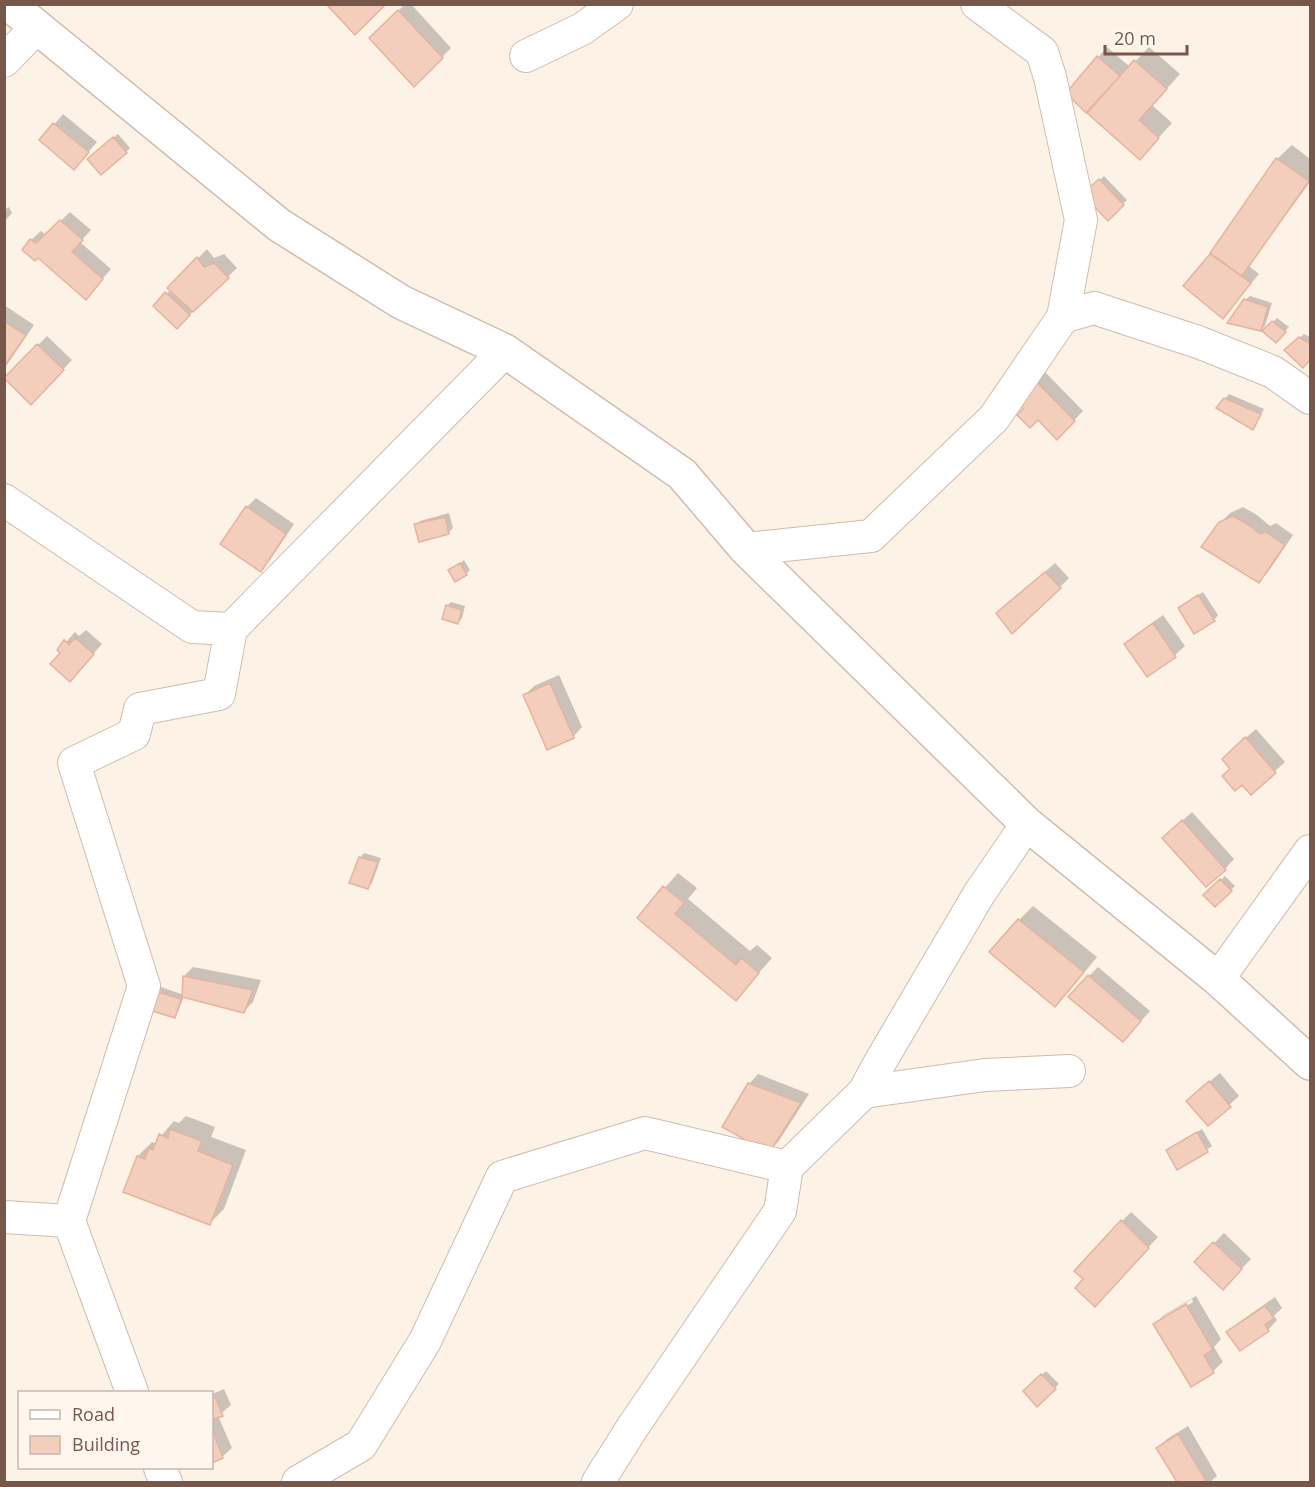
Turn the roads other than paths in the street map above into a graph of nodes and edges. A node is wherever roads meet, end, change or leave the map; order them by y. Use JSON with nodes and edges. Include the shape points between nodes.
{"nodes":[{"id":1,"x":9,"y":4,"type":"edge"},
{"id":2,"x":616,"y":4,"type":"edge"},
{"id":3,"x":977,"y":4,"type":"edge"},
{"id":4,"x":36,"y":28,"type":"junction"},
{"id":5,"x":526,"y":56,"type":"dead end"},
{"id":6,"x":4,"y":61,"type":"edge"},
{"id":7,"x":1063,"y":317,"type":"junction"},
{"id":8,"x":505,"y":351,"type":"junction"},
{"id":9,"x":1311,"y":398,"type":"edge"},
{"id":10,"x":4,"y":500,"type":"edge"},
{"id":11,"x":746,"y":549,"type":"junction"},
{"id":12,"x":231,"y":629,"type":"junction"},
{"id":13,"x":1027,"y":824,"type":"junction"},
{"id":14,"x":1311,"y":851,"type":"edge"},
{"id":15,"x":1218,"y":979,"type":"junction"},
{"id":16,"x":1311,"y":1063,"type":"edge"},
{"id":17,"x":1069,"y":1071,"type":"dead end"},
{"id":18,"x":864,"y":1092,"type":"junction"},
{"id":19,"x":787,"y":1167,"type":"junction"},
{"id":20,"x":4,"y":1217,"type":"edge"},
{"id":21,"x":69,"y":1221,"type":"junction"},
{"id":22,"x":132,"y":1391,"type":"edge"},
{"id":23,"x":298,"y":1482,"type":"edge"},
{"id":24,"x":598,"y":1482,"type":"edge"}],
"edges":[{"from":1,"to":4,"type":"street"},
{"from":2,"to":5,"type":"street","via":[[582,29]]},
{"from":3,"to":7,"type":"street","via":[[1042,52],[1050,77],[1082,220]]},
{"from":4,"to":6,"type":"street"},
{"from":4,"to":8,"type":"street","via":[[279,225],[401,302]]},
{"from":7,"to":9,"type":"street","via":[[1094,308],[1274,372]]},
{"from":7,"to":11,"type":"street","via":[[994,418],[871,536]]},
{"from":8,"to":11,"type":"street","via":[[682,474]]},
{"from":8,"to":12,"type":"street"},
{"from":10,"to":12,"type":"street","via":[[192,627]]},
{"from":11,"to":13,"type":"street"},
{"from":12,"to":21,"type":"street","via":[[219,694],[140,709],[134,734],[74,764],[144,986]]},
{"from":13,"to":15,"type":"street"},
{"from":13,"to":18,"type":"street","via":[[979,894]]},
{"from":14,"to":15,"type":"street"},
{"from":15,"to":16,"type":"street"},
{"from":17,"to":18,"type":"street","via":[[985,1075]]},
{"from":18,"to":19,"type":"street"},
{"from":19,"to":23,"type":"street","via":[[645,1133],[502,1177],[425,1341],[361,1445]]},
{"from":19,"to":24,"type":"street","via":[[780,1211]]},
{"from":20,"to":21,"type":"street"},
{"from":21,"to":22,"type":"street"}]}
